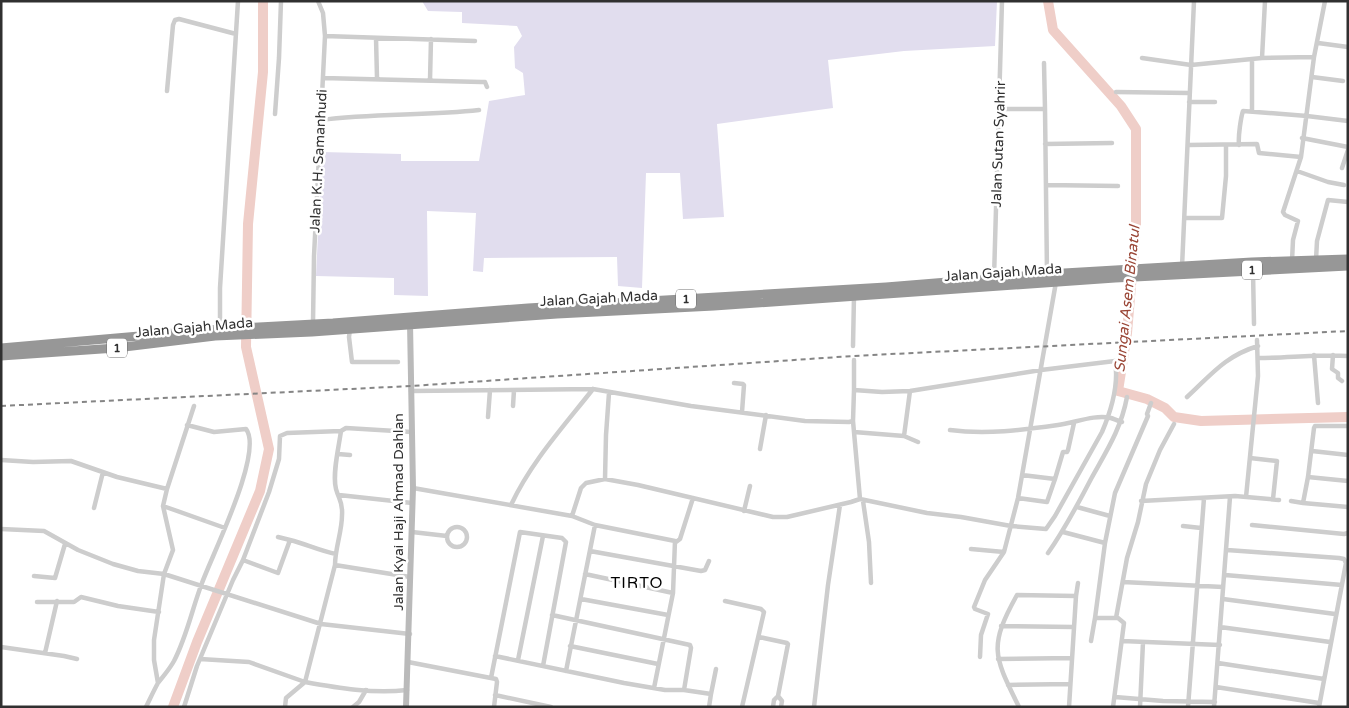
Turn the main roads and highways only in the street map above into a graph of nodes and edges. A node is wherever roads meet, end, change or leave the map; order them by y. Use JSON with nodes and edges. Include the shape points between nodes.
{"nodes":[{"id":1,"x":1348,"y":259,"type":"edge"},
{"id":2,"x":1252,"y":266,"type":"junction"},
{"id":3,"x":1348,"y":266,"type":"edge"},
{"id":4,"x":1156,"y":272,"type":"junction"},
{"id":5,"x":994,"y":283,"type":"junction"},
{"id":6,"x":470,"y":316,"type":"junction"},
{"id":7,"x":410,"y":320,"type":"junction"},
{"id":8,"x":258,"y":330,"type":"junction"},
{"id":9,"x":232,"y":332,"type":"junction"},
{"id":10,"x":1,"y":348,"type":"edge"},
{"id":11,"x":1,"y":356,"type":"edge"}],
"edges":[{"from":1,"to":2,"type":"highway","name":"Jalan Gajah Mada","number":"1"},
{"from":2,"to":3,"type":"highway","name":"Jalan Gajah Mada","number":"1"},
{"from":2,"to":4,"type":"highway","name":"Jalan Gajah Mada","number":"1"},
{"from":2,"to":4,"type":"highway","name":"Jalan Gajah Mada","number":"1","via":[[1182,267]]},
{"from":4,"to":5,"type":"highway","name":"Jalan Gajah Mada","number":"1"},
{"from":5,"to":6,"type":"highway","name":"Jalan Gajah Mada","number":"1","via":[[886,287]]},
{"from":5,"to":6,"type":"highway","name":"Jalan Gajah Mada","number":"1","via":[[854,296]]},
{"from":6,"to":7,"type":"highway","name":"Jalan Gajah Mada","number":"1"},
{"from":7,"to":8,"type":"highway","name":"Jalan Gajah Mada","number":"1","via":[[313,323]]},
{"from":7,"to":8,"type":"highway","name":"Jalan Gajah Mada","number":"1","via":[[350,329]]},
{"from":8,"to":9,"type":"highway","name":"Jalan Gajah Mada","number":"1"},
{"from":9,"to":10,"type":"highway","name":"Jalan Gajah Mada","number":"1","via":[[220,328]]},
{"from":9,"to":11,"type":"highway","name":"Jalan Gajah Mada","number":"1","via":[[116,348]]}]}
